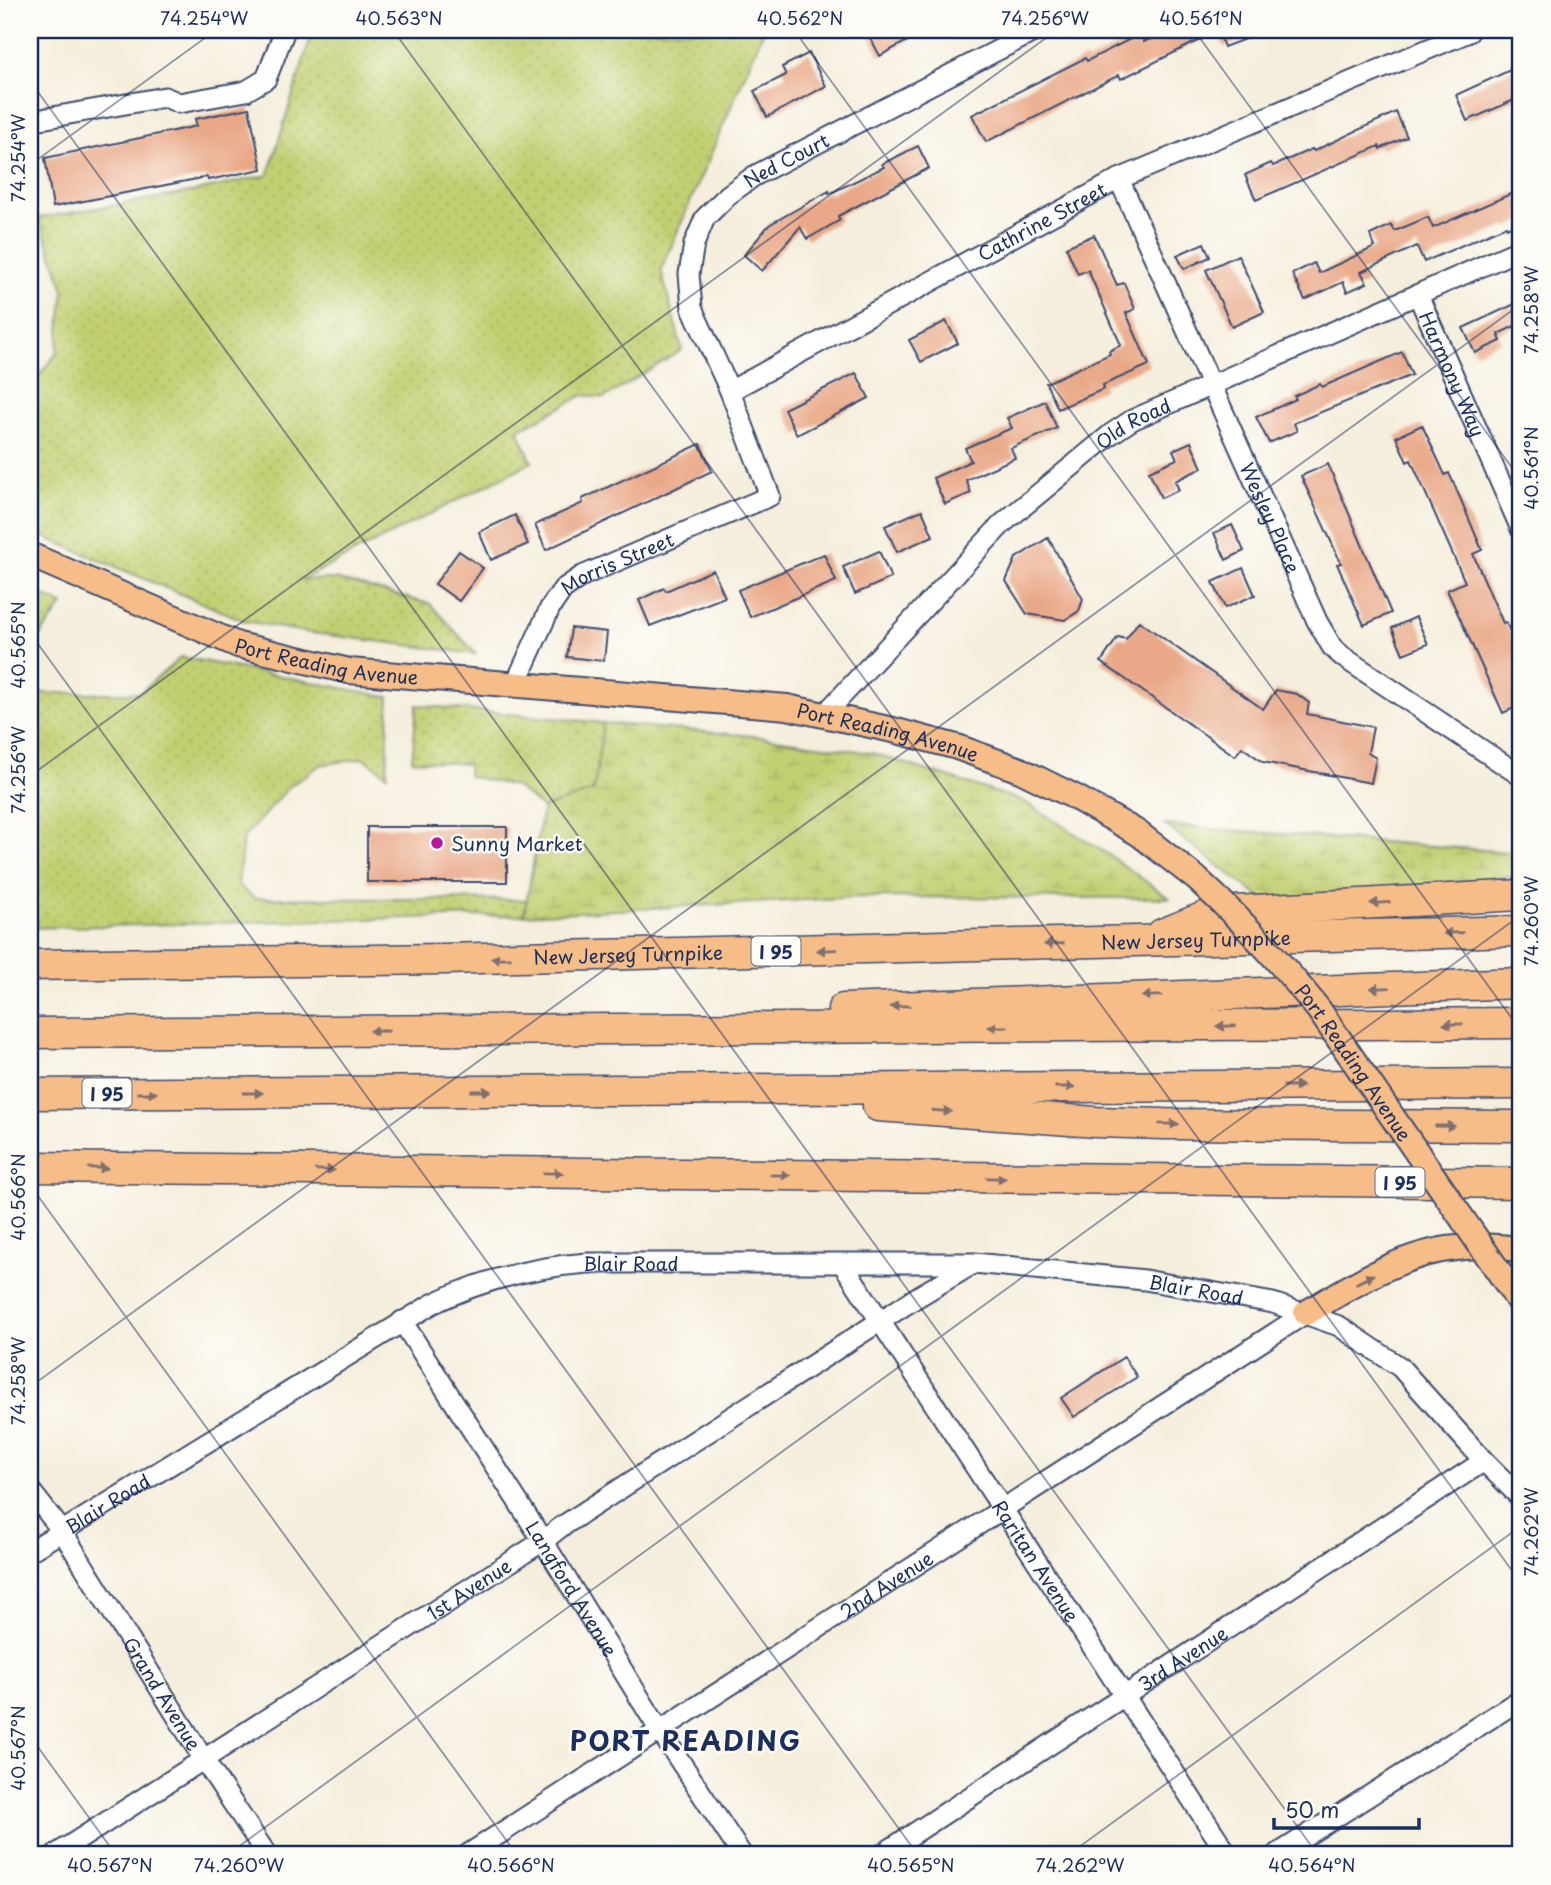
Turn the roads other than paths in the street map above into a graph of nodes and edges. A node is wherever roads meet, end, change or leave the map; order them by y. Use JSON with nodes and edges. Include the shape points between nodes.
{"nodes":[{"id":1,"x":285,"y":30,"type":"edge"},
{"id":2,"x":1037,"y":30,"type":"edge"},
{"id":3,"x":1469,"y":32,"type":"dead end"},
{"id":4,"x":30,"y":121,"type":"edge"},
{"id":5,"x":1119,"y":179,"type":"junction"},
{"id":6,"x":1521,"y":248,"type":"edge"},
{"id":7,"x":1418,"y":295,"type":"junction"},
{"id":8,"x":1212,"y":386,"type":"junction"},
{"id":9,"x":730,"y":391,"type":"junction"},
{"id":10,"x":1521,"y":529,"type":"edge"},
{"id":11,"x":30,"y":555,"type":"edge"},
{"id":12,"x":515,"y":685,"type":"junction"},
{"id":13,"x":824,"y":715,"type":"junction"},
{"id":14,"x":1521,"y":776,"type":"edge"},
{"id":15,"x":1521,"y":895,"type":"edge"},
{"id":16,"x":1521,"y":931,"type":"edge"},
{"id":17,"x":1144,"y":942,"type":"junction"},
{"id":18,"x":30,"y":965,"type":"edge"},
{"id":19,"x":1521,"y":983,"type":"edge"},
{"id":20,"x":1521,"y":1023,"type":"edge"},
{"id":21,"x":422,"y":1031,"type":"junction"},
{"id":22,"x":30,"y":1033,"type":"edge"},
{"id":23,"x":1521,"y":1084,"type":"edge"},
{"id":24,"x":703,"y":1090,"type":"junction"},
{"id":25,"x":30,"y":1094,"type":"edge"},
{"id":26,"x":1521,"y":1126,"type":"edge"},
{"id":27,"x":30,"y":1167,"type":"edge"},
{"id":28,"x":1278,"y":1181,"type":"junction"},
{"id":29,"x":1521,"y":1183,"type":"edge"},
{"id":30,"x":1521,"y":1201,"type":"edge"},
{"id":31,"x":1521,"y":1249,"type":"edge"},
{"id":32,"x":974,"y":1263,"type":"junction"},
{"id":33,"x":843,"y":1264,"type":"junction"},
{"id":34,"x":1517,"y":1297,"type":"edge"},
{"id":35,"x":1306,"y":1313,"type":"junction"},
{"id":36,"x":402,"y":1321,"type":"junction"},
{"id":37,"x":880,"y":1321,"type":"junction"},
{"id":38,"x":1484,"y":1461,"type":"junction"},
{"id":39,"x":30,"y":1490,"type":"edge"},
{"id":40,"x":1521,"y":1498,"type":"edge"},
{"id":41,"x":1003,"y":1508,"type":"junction"},
{"id":42,"x":62,"y":1531,"type":"junction"},
{"id":43,"x":544,"y":1541,"type":"junction"},
{"id":44,"x":30,"y":1551,"type":"edge"},
{"id":45,"x":1125,"y":1697,"type":"junction"},
{"id":46,"x":1521,"y":1699,"type":"edge"},
{"id":47,"x":660,"y":1731,"type":"junction"},
{"id":48,"x":204,"y":1760,"type":"junction"},
{"id":49,"x":55,"y":1855,"type":"edge"},
{"id":50,"x":267,"y":1855,"type":"edge"},
{"id":51,"x":467,"y":1855,"type":"edge"},
{"id":52,"x":742,"y":1855,"type":"edge"},
{"id":53,"x":881,"y":1855,"type":"edge"},
{"id":54,"x":1228,"y":1855,"type":"edge"},
{"id":55,"x":1276,"y":1855,"type":"edge"}],
"edges":[{"from":1,"to":4,"type":"street","via":[[266,79],[246,90],[179,103],[165,97]]},
{"from":2,"to":9,"type":"street","name":"Ned Court","via":[[754,176],[705,218],[689,274],[692,308]]},
{"from":3,"to":5,"type":"street","name":"Cathrine Street"},
{"from":5,"to":8,"type":"street","name":"Wesley Place"},
{"from":5,"to":9,"type":"street","name":"Cathrine Street"},
{"from":6,"to":7,"type":"street","name":"Old Road"},
{"from":7,"to":8,"type":"street","name":"Old Road"},
{"from":7,"to":10,"type":"street","name":"Harmony Way"},
{"from":8,"to":13,"type":"street","name":"Old Road","via":[[1132,420],[1002,524]]},
{"from":8,"to":14,"type":"street","name":"Wesley Place","via":[[1332,647]]},
{"from":9,"to":12,"type":"street","name":"Morris Street","via":[[770,496],[582,576],[563,589]]},
{"from":11,"to":12,"type":"main road","name":"Port Reading Avenue","via":[[238,645],[349,671]]},
{"from":12,"to":13,"type":"main road","name":"Port Reading Avenue","via":[[787,707]]},
{"from":13,"to":34,"type":"main road","name":"Port Reading Avenue","bridge":true,"via":[[957,747],[1020,770],[1138,833],[1197,879],[1254,932],[1320,1010]]},
{"from":15,"to":17,"type":"highway","one_way":true,"via":[[1217,912]]},
{"from":16,"to":17,"type":"highway","name":"New Jersey Turnpike","number":"I 95","one_way":true},
{"from":17,"to":18,"type":"highway","name":"New Jersey Turnpike","number":"I 95","one_way":true,"via":[[444,960]]},
{"from":19,"to":21,"type":"highway","one_way":true,"via":[[848,1008]]},
{"from":20,"to":21,"type":"highway","one_way":true},
{"from":21,"to":22,"type":"highway","one_way":true},
{"from":24,"to":23,"type":"highway","number":"I 95","one_way":true},
{"from":25,"to":24,"type":"highway","number":"I 95","one_way":true},
{"from":24,"to":26,"type":"highway","one_way":true,"via":[[1096,1122]]},
{"from":27,"to":28,"type":"highway","number":"I 95","one_way":true},
{"from":28,"to":29,"type":"highway","number":"I 95"},
{"from":28,"to":30,"type":"highway"},
{"from":35,"to":31,"type":"main road","one_way":true,"via":[[1364,1279],[1424,1254],[1476,1246]]},
{"from":32,"to":33,"type":"street","name":"Blair Road"},
{"from":32,"to":35,"type":"street","name":"Blair Road","via":[[1184,1285]]},
{"from":32,"to":37,"type":"street","name":"1st Avenue"},
{"from":33,"to":36,"type":"street","name":"Blair Road","via":[[552,1266],[478,1284]]},
{"from":33,"to":37,"type":"street","name":"Raritan Avenue"},
{"from":35,"to":38,"type":"street","via":[[1339,1326],[1400,1367]]},
{"from":35,"to":41,"type":"street","name":"2nd Avenue"},
{"from":36,"to":42,"type":"street","name":"Blair Road"},
{"from":36,"to":43,"type":"street","name":"Langford Avenue"},
{"from":37,"to":41,"type":"street","name":"Raritan Avenue"},
{"from":37,"to":43,"type":"street","name":"1st Avenue"},
{"from":38,"to":40,"type":"street"},
{"from":38,"to":45,"type":"street","name":"3rd Avenue"},
{"from":39,"to":42,"type":"street","name":"Grand Avenue"},
{"from":41,"to":45,"type":"street","name":"Raritan Avenue"},
{"from":41,"to":47,"type":"street","name":"2nd Avenue"},
{"from":42,"to":44,"type":"street","name":"Blair Road"},
{"from":42,"to":48,"type":"street","name":"Grand Avenue"},
{"from":43,"to":47,"type":"street","name":"Langford Avenue"},
{"from":43,"to":48,"type":"street","name":"1st Avenue"},
{"from":45,"to":53,"type":"street","name":"3rd Avenue"},
{"from":45,"to":54,"type":"street","name":"Raritan Avenue"},
{"from":46,"to":55,"type":"street"},
{"from":47,"to":51,"type":"street","name":"2nd Avenue"},
{"from":47,"to":52,"type":"street","name":"Langford Avenue"},
{"from":48,"to":49,"type":"street","name":"1st Avenue"},
{"from":48,"to":50,"type":"street","name":"Grand Avenue"}]}
